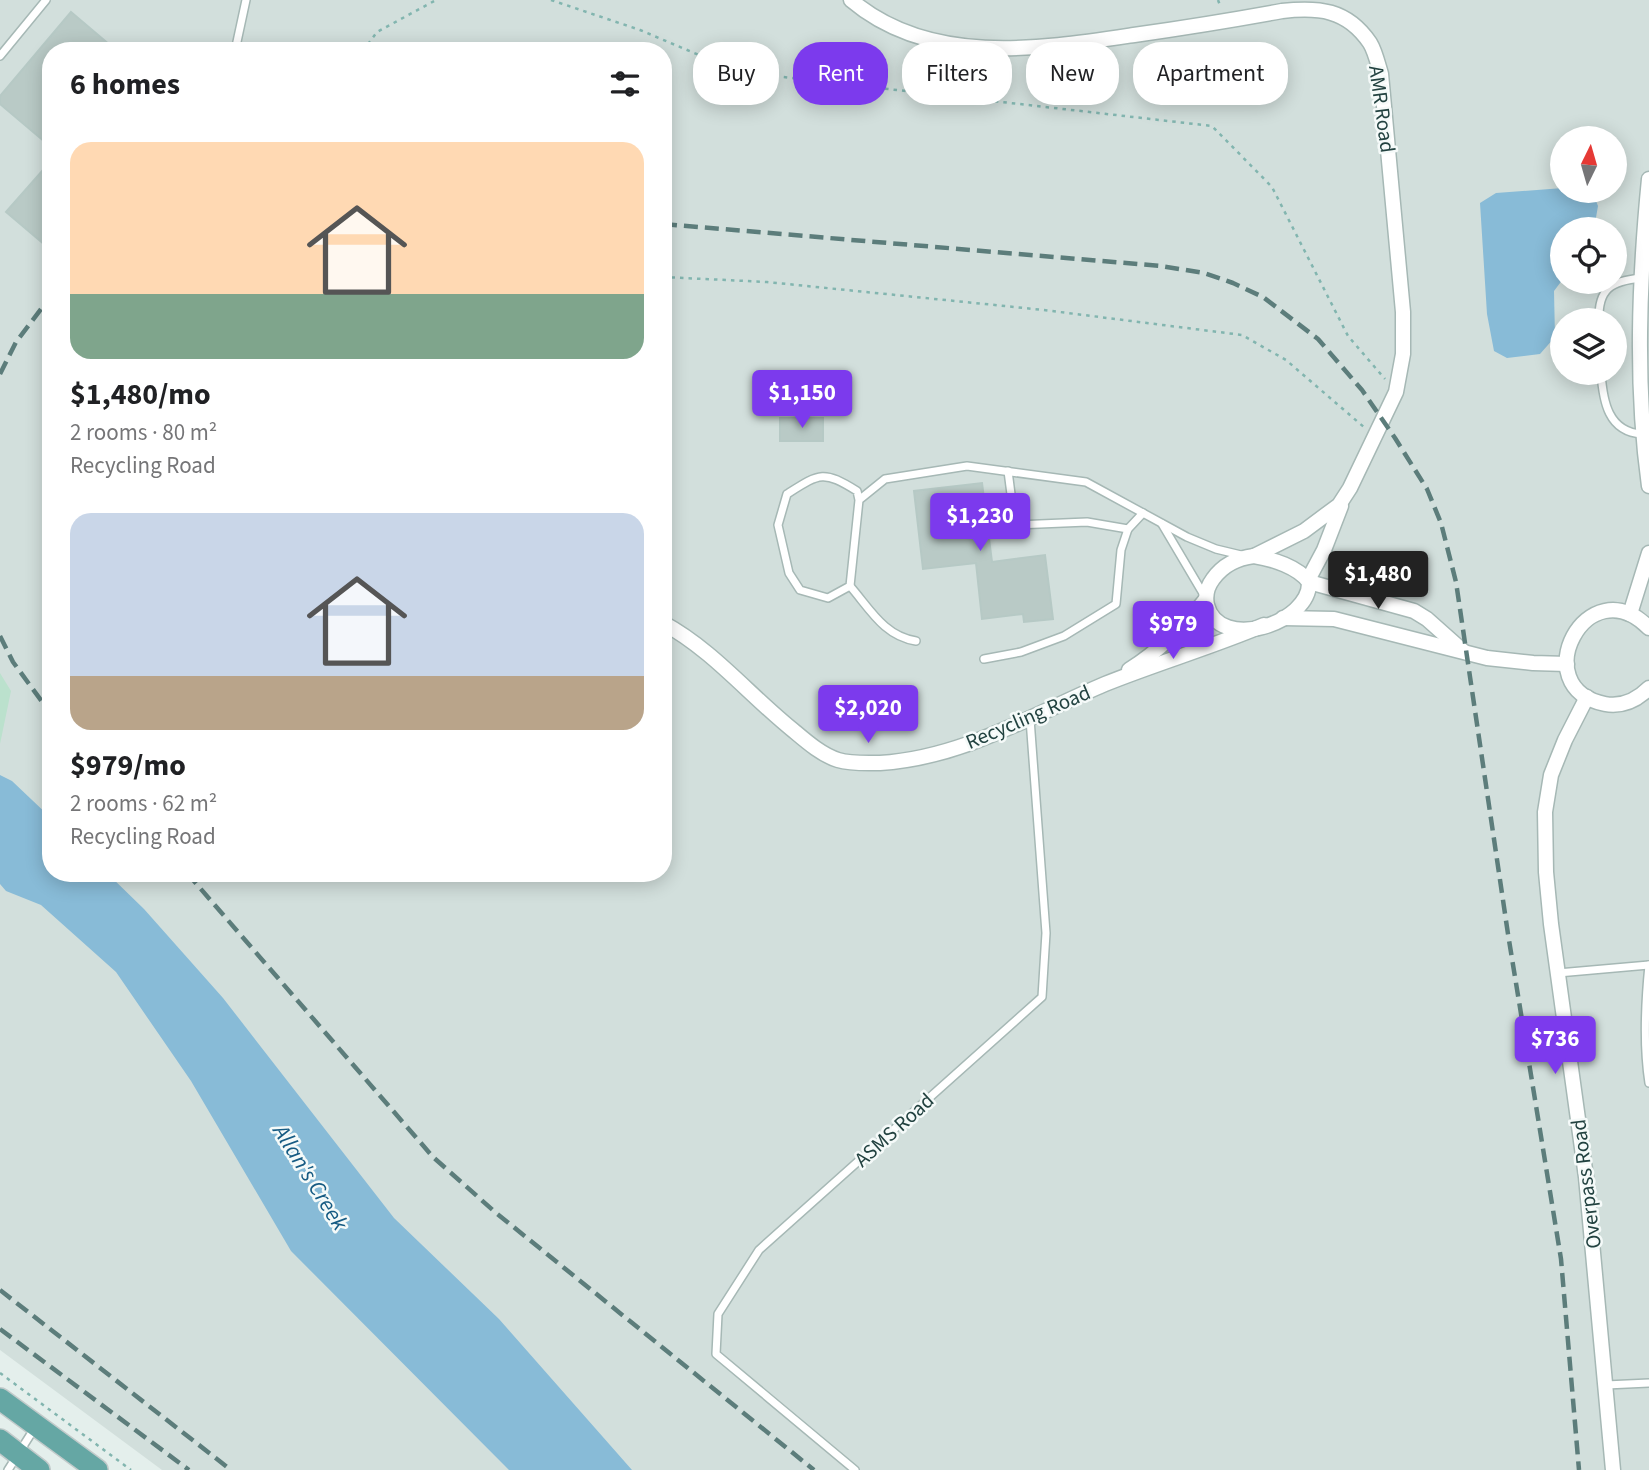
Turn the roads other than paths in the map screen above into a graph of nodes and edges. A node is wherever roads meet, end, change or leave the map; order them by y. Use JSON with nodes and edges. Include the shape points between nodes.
{"nodes":[{"id":1,"x":46,"y":0,"type":"edge"},
{"id":2,"x":246,"y":0,"type":"edge"},
{"id":3,"x":851,"y":0,"type":"edge"},
{"id":4,"x":236,"y":42,"type":"edge"},
{"id":5,"x":0,"y":56,"type":"edge"},
{"id":6,"x":1649,"y":179,"type":"edge"},
{"id":7,"x":1641,"y":278,"type":"junction"},
{"id":8,"x":1599,"y":308,"type":"edge"},
{"id":9,"x":1602,"y":385,"type":"edge"},
{"id":10,"x":1642,"y":435,"type":"junction"},
{"id":11,"x":1008,"y":471,"type":"junction"},
{"id":12,"x":1649,"y":486,"type":"edge"},
{"id":13,"x":1344,"y":498,"type":"junction"},
{"id":14,"x":859,"y":500,"type":"junction"},
{"id":15,"x":1143,"y":513,"type":"junction"},
{"id":16,"x":1161,"y":523,"type":"junction"},
{"id":17,"x":1128,"y":529,"type":"junction"},
{"id":18,"x":1649,"y":553,"type":"edge"},
{"id":19,"x":1251,"y":557,"type":"junction"},
{"id":20,"x":1309,"y":581,"type":"junction"},
{"id":21,"x":850,"y":586,"type":"junction"},
{"id":22,"x":1206,"y":598,"type":"junction"},
{"id":23,"x":1630,"y":614,"type":"junction"},
{"id":24,"x":1283,"y":618,"type":"junction"},
{"id":25,"x":1264,"y":625,"type":"junction"},
{"id":26,"x":672,"y":628,"type":"edge"},
{"id":27,"x":1649,"y":628,"type":"edge"},
{"id":28,"x":916,"y":640,"type":"dead end"},
{"id":29,"x":1466,"y":654,"type":"junction"},
{"id":30,"x":984,"y":659,"type":"dead end"},
{"id":31,"x":1567,"y":664,"type":"junction"},
{"id":32,"x":1107,"y":684,"type":"junction"},
{"id":33,"x":1587,"y":697,"type":"junction"},
{"id":34,"x":1642,"y":698,"type":"edge"},
{"id":35,"x":1030,"y":719,"type":"junction"},
{"id":36,"x":1649,"y":965,"type":"edge"},
{"id":37,"x":1558,"y":973,"type":"junction"},
{"id":38,"x":1649,"y":1083,"type":"edge"},
{"id":39,"x":1649,"y":1383,"type":"edge"},
{"id":40,"x":1606,"y":1385,"type":"junction"},
{"id":41,"x":0,"y":1399,"type":"edge"},
{"id":42,"x":37,"y":1426,"type":"junction"},
{"id":43,"x":0,"y":1440,"type":"edge"},
{"id":44,"x":12,"y":1462,"type":"edge"},
{"id":45,"x":39,"y":1470,"type":"edge"},
{"id":46,"x":97,"y":1470,"type":"edge"},
{"id":47,"x":855,"y":1470,"type":"edge"},
{"id":48,"x":1613,"y":1470,"type":"edge"}],
"edges":[{"from":1,"to":5,"type":"lane"},
{"from":2,"to":4,"type":"lane"},
{"from":3,"to":13,"type":"street","name":"AMR Road","via":[[905,31],[1009,50],[1310,8],[1337,13],[1356,27],[1371,44],[1381,74],[1403,354],[1396,392]]},
{"from":6,"to":7,"type":"street"},
{"from":7,"to":8,"type":"lane","via":[[1619,282],[1605,292]]},
{"from":7,"to":10,"type":"street"},
{"from":9,"to":10,"type":"lane","via":[[1612,418],[1624,430]]},
{"from":10,"to":12,"type":"street"},
{"from":11,"to":14,"type":"lane","via":[[967,466],[885,479]]},
{"from":11,"to":15,"type":"lane","via":[[1086,482]]},
{"from":11,"to":17,"type":"lane","via":[[1015,525],[1087,522]]},
{"from":13,"to":19,"type":"street","name":"AMR Road","via":[[1304,531]]},
{"from":13,"to":20,"type":"street","name":"AMR Road"},
{"from":14,"to":21,"type":"lane"},
{"from":14,"to":21,"type":"lane","via":[[857,491],[832,476],[813,477],[787,494],[778,525],[789,573],[800,590],[828,598]]},
{"from":15,"to":16,"type":"lane"},
{"from":15,"to":17,"type":"lane"},
{"from":16,"to":19,"type":"lane","via":[[1208,546]]},
{"from":16,"to":22,"type":"lane"},
{"from":17,"to":30,"type":"lane","via":[[1121,550],[1116,604],[1063,636],[1021,652]]},
{"from":18,"to":23,"type":"street"},
{"from":19,"to":20,"type":"street","via":[[1283,565]]},
{"from":19,"to":22,"type":"street","via":[[1223,568],[1211,581]]},
{"from":20,"to":24,"type":"street","via":[[1306,599]]},
{"from":20,"to":29,"type":"street","via":[[1414,611]]},
{"from":21,"to":28,"type":"lane","via":[[887,631]]},
{"from":22,"to":25,"type":"street","via":[[1211,615],[1225,627],[1245,630]]},
{"from":22,"to":32,"type":"street","via":[[1157,651]]},
{"from":23,"to":27,"type":"street"},
{"from":23,"to":31,"type":"street","via":[[1604,612],[1580,625],[1567,650]]},
{"from":24,"to":25,"type":"street"},
{"from":24,"to":29,"type":"street","via":[[1343,621]]},
{"from":25,"to":32,"type":"street","name":"Recycling Road"},
{"from":26,"to":35,"type":"street","name":"Recycling Road","via":[[805,741],[838,760],[876,763],[923,757],[993,736]]},
{"from":29,"to":31,"type":"street"},
{"from":31,"to":33,"type":"street","via":[[1573,683]]},
{"from":32,"to":35,"type":"street","name":"Recycling Road"},
{"from":33,"to":34,"type":"street","via":[[1609,705]]},
{"from":33,"to":37,"type":"street","name":"Overpass Road","via":[[1557,757],[1547,793],[1546,872]]},
{"from":35,"to":47,"type":"lane","name":"ASMS Road","via":[[1046,933],[1042,998],[759,1250],[718,1314],[716,1354]]},
{"from":36,"to":37,"type":"lane"},
{"from":36,"to":38,"type":"lane"},
{"from":37,"to":40,"type":"street","name":"Overpass Road","via":[[1587,1177]]},
{"from":39,"to":40,"type":"lane"},
{"from":40,"to":48,"type":"street","name":"Overpass Road"},
{"from":41,"to":42,"type":"main road"},
{"from":42,"to":44,"type":"lane"},
{"from":42,"to":46,"type":"main road"},
{"from":43,"to":44,"type":"main road"},
{"from":44,"to":45,"type":"main road"}]}
